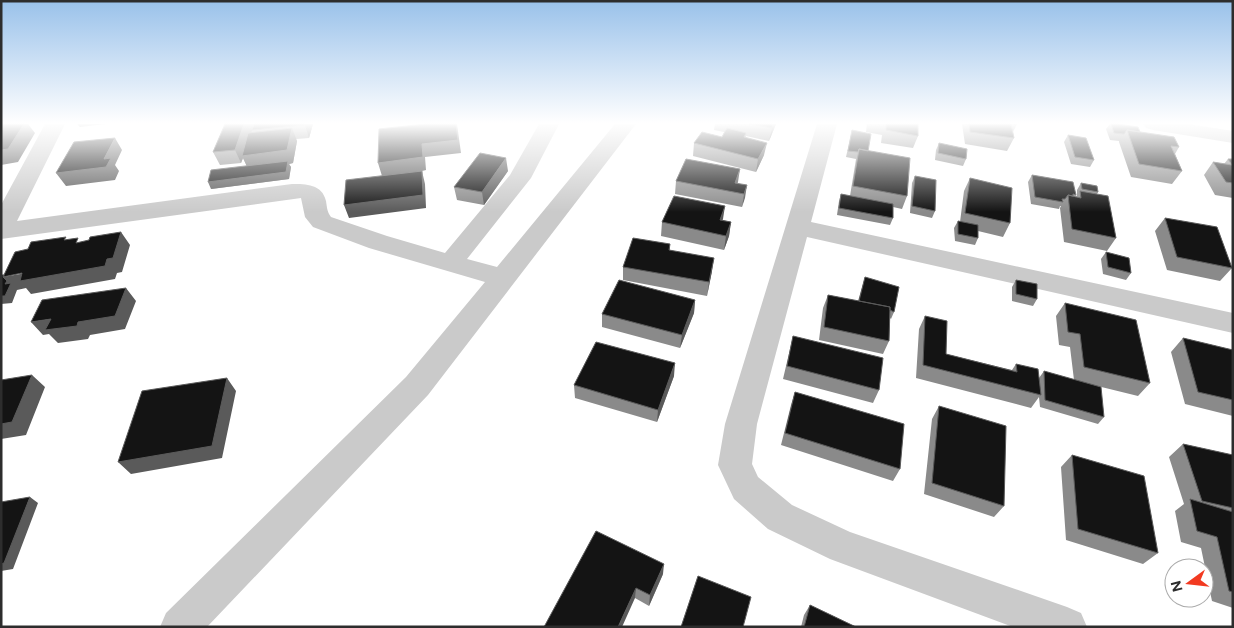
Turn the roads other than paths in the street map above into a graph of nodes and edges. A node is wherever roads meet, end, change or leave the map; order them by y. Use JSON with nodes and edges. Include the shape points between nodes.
{"nodes":[{"id":1,"x":40,"y":153,"type":"edge"},
{"id":2,"x":533,"y":153,"type":"edge"},
{"id":3,"x":602,"y":153,"type":"edge"},
{"id":4,"x":819,"y":153,"type":"edge"},
{"id":5,"x":798,"y":227,"type":"junction"},
{"id":6,"x":1,"y":229,"type":"edge"},
{"id":7,"x":450,"y":263,"type":"junction"},
{"id":8,"x":502,"y":278,"type":"junction"},
{"id":9,"x":1233,"y":323,"type":"edge"},
{"id":10,"x":180,"y":627,"type":"edge"},
{"id":11,"x":1067,"y":627,"type":"edge"}],
"edges":[{"from":1,"to":6,"type":"street"},
{"from":2,"to":7,"type":"street","via":[[520,178]]},
{"from":3,"to":8,"type":"street"},
{"from":4,"to":5,"type":"street"},
{"from":5,"to":9,"type":"street"},
{"from":5,"to":11,"type":"street","via":[[741,424],[734,465],[746,488],[780,517],[843,547]]},
{"from":6,"to":7,"type":"street","via":[[307,191],[313,196],[317,217],[322,222]]},
{"from":7,"to":8,"type":"street"},
{"from":8,"to":10,"type":"street","via":[[417,386]]}]}
